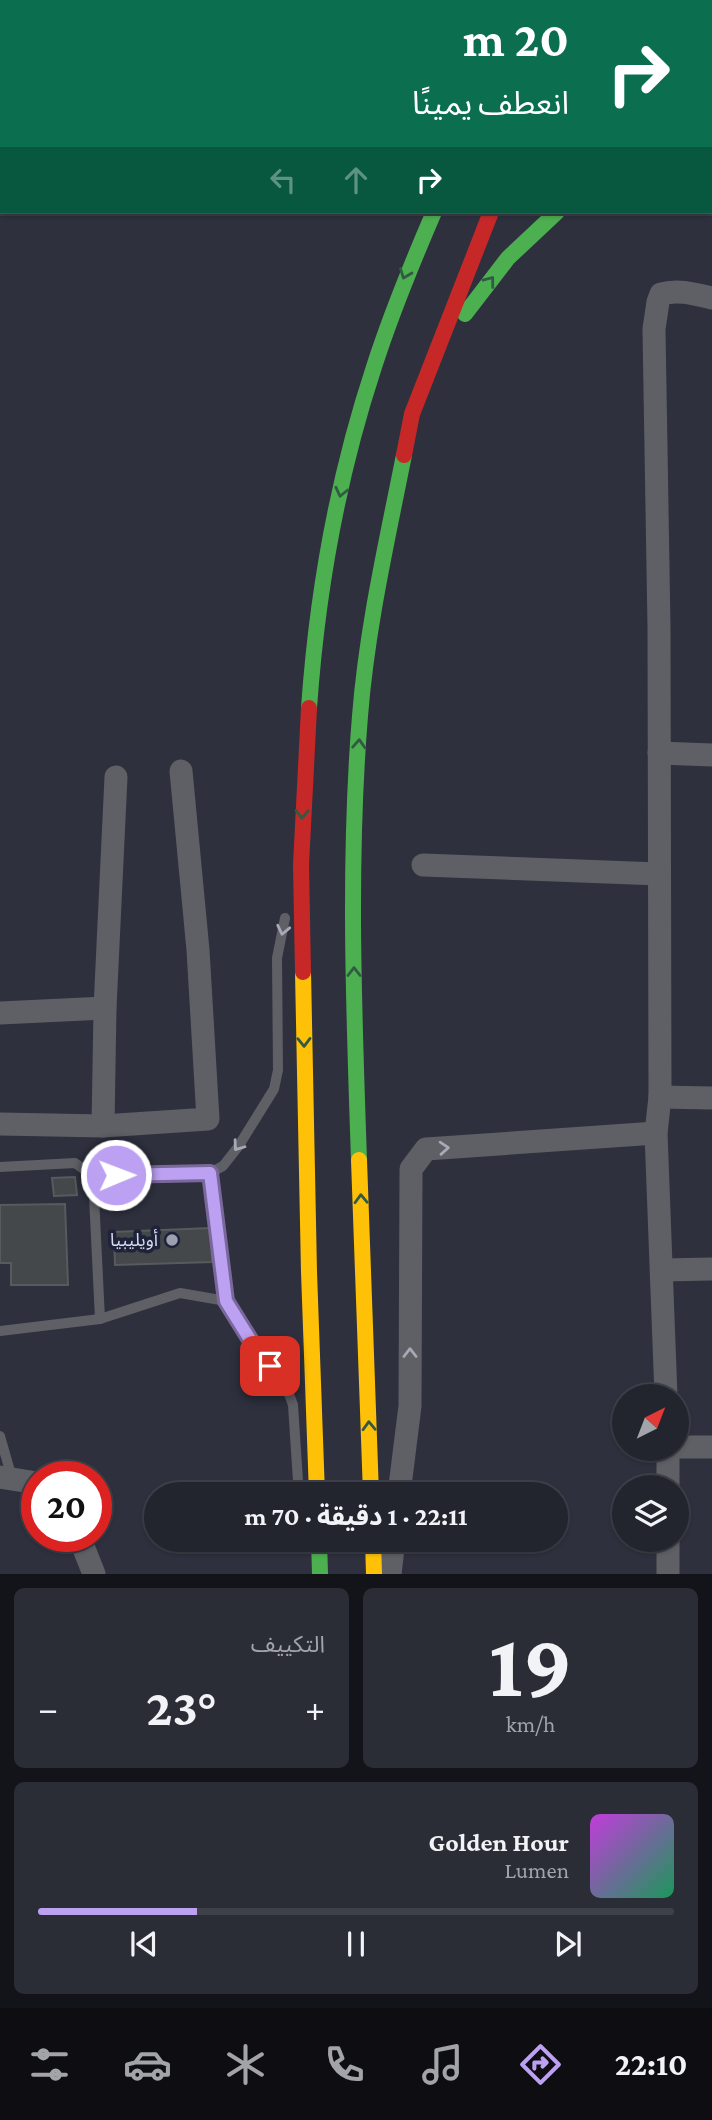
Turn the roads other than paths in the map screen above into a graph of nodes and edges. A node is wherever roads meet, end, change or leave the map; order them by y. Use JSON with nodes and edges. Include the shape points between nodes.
{"nodes":[{"id":1,"x":433,"y":214,"type":"edge"},
{"id":2,"x":490,"y":214,"type":"edge"},
{"id":3,"x":556,"y":214,"type":"edge"},
{"id":4,"x":712,"y":298,"type":"edge"},
{"id":5,"x":433,"y":355,"type":"junction"},
{"id":6,"x":659,"y":753,"type":"junction"},
{"id":7,"x":712,"y":755,"type":"edge"},
{"id":8,"x":181,"y":771,"type":"dead end"},
{"id":9,"x":116,"y":777,"type":"dead end"},
{"id":10,"x":301,"y":865,"type":"junction"},
{"id":11,"x":423,"y":866,"type":"dead end"},
{"id":12,"x":659,"y":874,"type":"junction"},
{"id":13,"x":105,"y":1008,"type":"junction"},
{"id":14,"x":0,"y":1013,"type":"edge"},
{"id":15,"x":660,"y":1097,"type":"junction"},
{"id":16,"x":712,"y":1098,"type":"edge"},
{"id":17,"x":0,"y":1124,"type":"edge"},
{"id":18,"x":103,"y":1126,"type":"junction"},
{"id":19,"x":656,"y":1133,"type":"junction"},
{"id":20,"x":0,"y":1167,"type":"edge"},
{"id":21,"x":210,"y":1173,"type":"junction"},
{"id":22,"x":93,"y":1176,"type":"junction"},
{"id":23,"x":712,"y":1269,"type":"edge"},
{"id":24,"x":662,"y":1270,"type":"junction"},
{"id":25,"x":226,"y":1301,"type":"junction"},
{"id":26,"x":100,"y":1319,"type":"junction"},
{"id":27,"x":0,"y":1331,"type":"edge"},
{"id":28,"x":666,"y":1384,"type":"edge"},
{"id":29,"x":0,"y":1436,"type":"edge"},
{"id":30,"x":690,"y":1447,"type":"edge"},
{"id":31,"x":712,"y":1447,"type":"edge"},
{"id":32,"x":6,"y":1477,"type":"edge"},
{"id":33,"x":298,"y":1482,"type":"edge"},
{"id":34,"x":317,"y":1482,"type":"edge"},
{"id":35,"x":371,"y":1482,"type":"edge"},
{"id":36,"x":400,"y":1482,"type":"edge"},
{"id":37,"x":85,"y":1552,"type":"edge"},
{"id":38,"x":313,"y":1552,"type":"edge"},
{"id":39,"x":319,"y":1552,"type":"edge"},
{"id":40,"x":373,"y":1552,"type":"edge"},
{"id":41,"x":393,"y":1552,"type":"edge"},
{"id":42,"x":668,"y":1552,"type":"edge"},
{"id":43,"x":94,"y":1574,"type":"edge"},
{"id":44,"x":320,"y":1574,"type":"edge"},
{"id":45,"x":374,"y":1574,"type":"edge"},
{"id":46,"x":390,"y":1574,"type":"edge"},
{"id":47,"x":668,"y":1574,"type":"edge"}],
"edges":[{"from":1,"to":10,"type":"highway","one_way":true,"via":[[382,338],[334,523],[314,657]]},
{"from":2,"to":5,"type":"highway"},
{"from":5,"to":3,"type":"highway","one_way":true,"via":[[508,258]]},
{"from":4,"to":6,"type":"street","via":[[661,294],[654,329]]},
{"from":35,"to":5,"type":"highway","one_way":true,"via":[[355,1030],[354,826],[360,715],[372,614],[412,414]]},
{"from":6,"to":7,"type":"street"},
{"from":6,"to":12,"type":"street"},
{"from":8,"to":18,"type":"street","via":[[208,1119]]},
{"from":9,"to":13,"type":"street"},
{"from":10,"to":21,"type":"lane","one_way":true,"via":[[277,958],[278,1070],[274,1089],[238,1147],[223,1166]]},
{"from":10,"to":34,"type":"highway","one_way":true},
{"from":11,"to":12,"type":"street"},
{"from":12,"to":15,"type":"street"},
{"from":13,"to":14,"type":"street"},
{"from":13,"to":18,"type":"street"},
{"from":15,"to":16,"type":"street"},
{"from":15,"to":19,"type":"street"},
{"from":17,"to":18,"type":"street"},
{"from":19,"to":24,"type":"street"},
{"from":36,"to":19,"type":"street","one_way":true,"via":[[410,1406],[411,1169],[426,1149]]},
{"from":20,"to":22,"type":"lane","via":[[75,1163]]},
{"from":21,"to":22,"type":"lane"},
{"from":21,"to":25,"type":"lane"},
{"from":22,"to":26,"type":"lane"},
{"from":23,"to":24,"type":"street"},
{"from":24,"to":28,"type":"street"},
{"from":25,"to":26,"type":"lane","via":[[180,1293]]},
{"from":25,"to":33,"type":"lane","via":[[286,1386],[293,1405]]},
{"from":26,"to":27,"type":"lane"},
{"from":29,"to":32,"type":"lane"},
{"from":30,"to":31,"type":"street"},
{"from":37,"to":43,"type":"street"},
{"from":38,"to":44,"type":"lane"},
{"from":39,"to":44,"type":"highway"},
{"from":40,"to":45,"type":"highway"},
{"from":41,"to":46,"type":"street"},
{"from":42,"to":47,"type":"street"}]}
